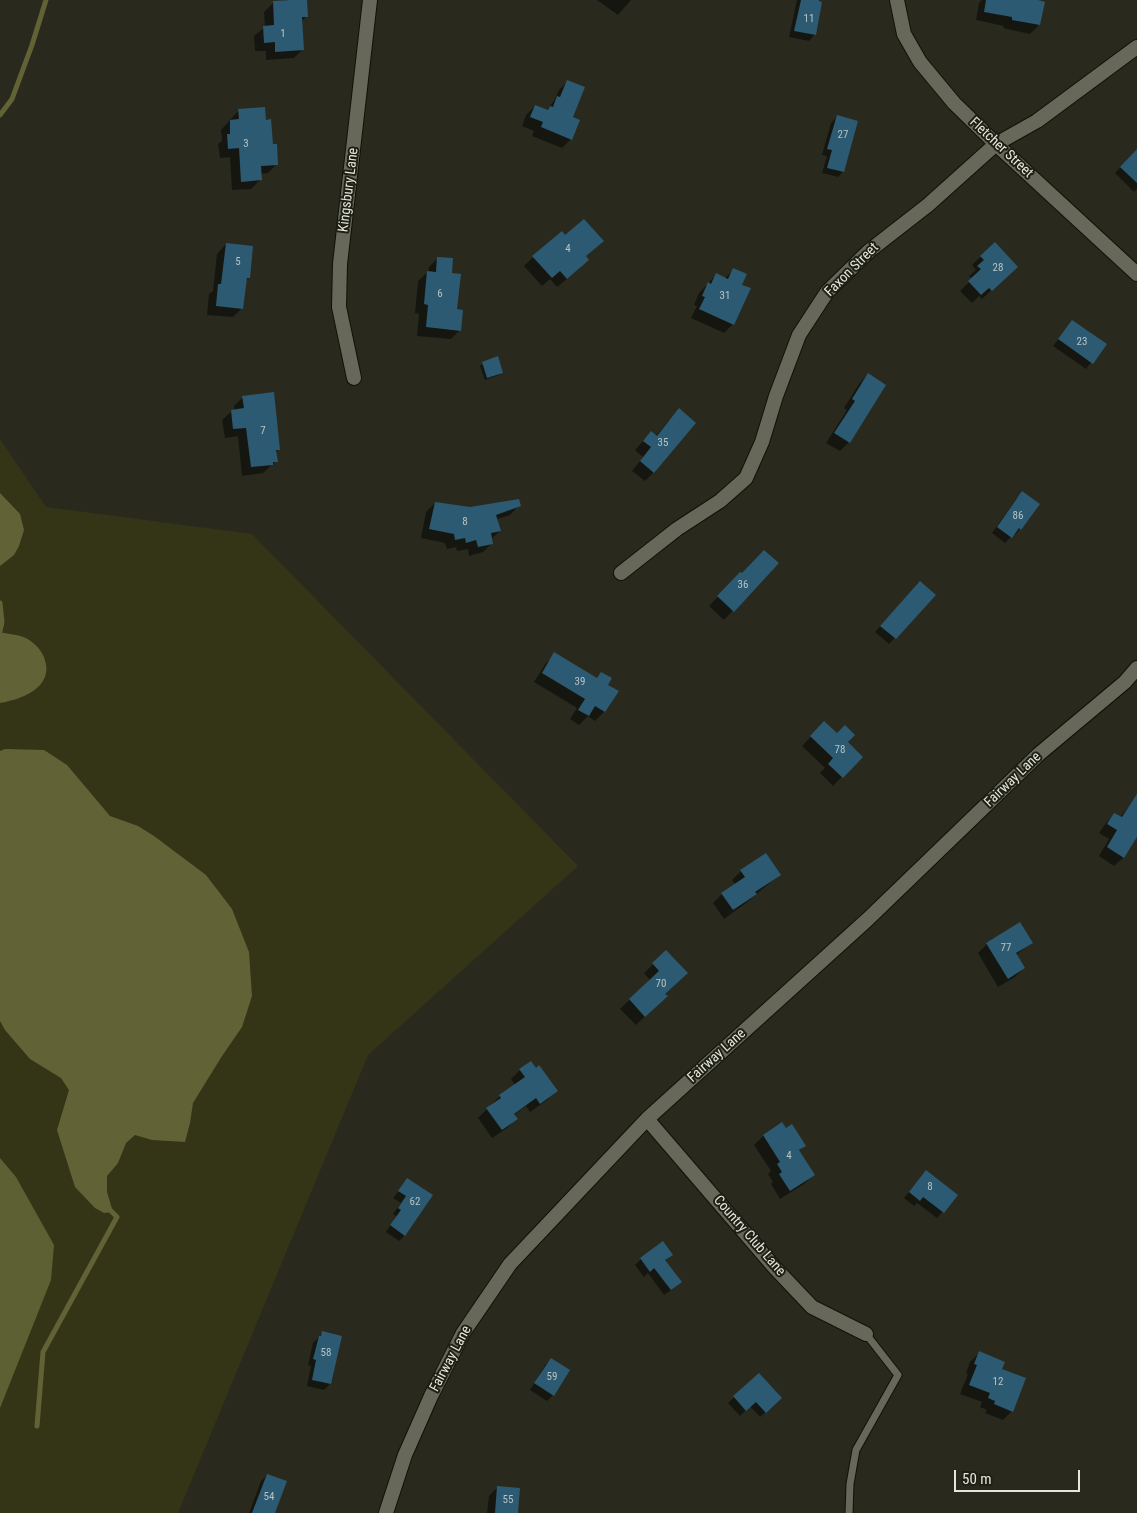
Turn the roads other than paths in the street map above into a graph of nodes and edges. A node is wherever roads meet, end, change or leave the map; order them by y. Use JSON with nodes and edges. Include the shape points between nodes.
{"nodes":[{"id":1,"x":370,"y":0,"type":"edge"},
{"id":2,"x":897,"y":0,"type":"edge"},
{"id":3,"x":1137,"y":47,"type":"edge"},
{"id":4,"x":996,"y":144,"type":"junction"},
{"id":5,"x":1137,"y":274,"type":"edge"},
{"id":6,"x":354,"y":378,"type":"dead end"},
{"id":7,"x":621,"y":573,"type":"dead end"},
{"id":8,"x":1137,"y":668,"type":"edge"},
{"id":9,"x":647,"y":1119,"type":"junction"},
{"id":10,"x":866,"y":1334,"type":"joint"},
{"id":11,"x":386,"y":1513,"type":"edge"},
{"id":12,"x":849,"y":1513,"type":"edge"}],
"edges":[{"from":1,"to":6,"type":"street","name":"Kingsbury Lane","via":[[340,264],[339,307]]},
{"from":2,"to":4,"type":"street","name":"Fletcher Street","via":[[904,34],[920,62],[954,103]]},
{"from":3,"to":4,"type":"street","name":"Faxon Street","via":[[1037,121]]},
{"from":4,"to":5,"type":"street","name":"Fletcher Street"},
{"from":4,"to":7,"type":"street","name":"Faxon Street","via":[[928,205],[869,251],[828,292],[799,335],[746,478],[720,501],[677,529]]},
{"from":8,"to":9,"type":"street","name":"Fairway Lane","via":[[1125,682],[1039,754],[868,919]]},
{"from":9,"to":10,"type":"street","name":"Country Club Lane","via":[[812,1307]]},
{"from":9,"to":11,"type":"street","name":"Fairway Lane","via":[[510,1264],[463,1333],[405,1455]]},
{"from":10,"to":12,"type":"lane","via":[[898,1374],[856,1450]]}]}
